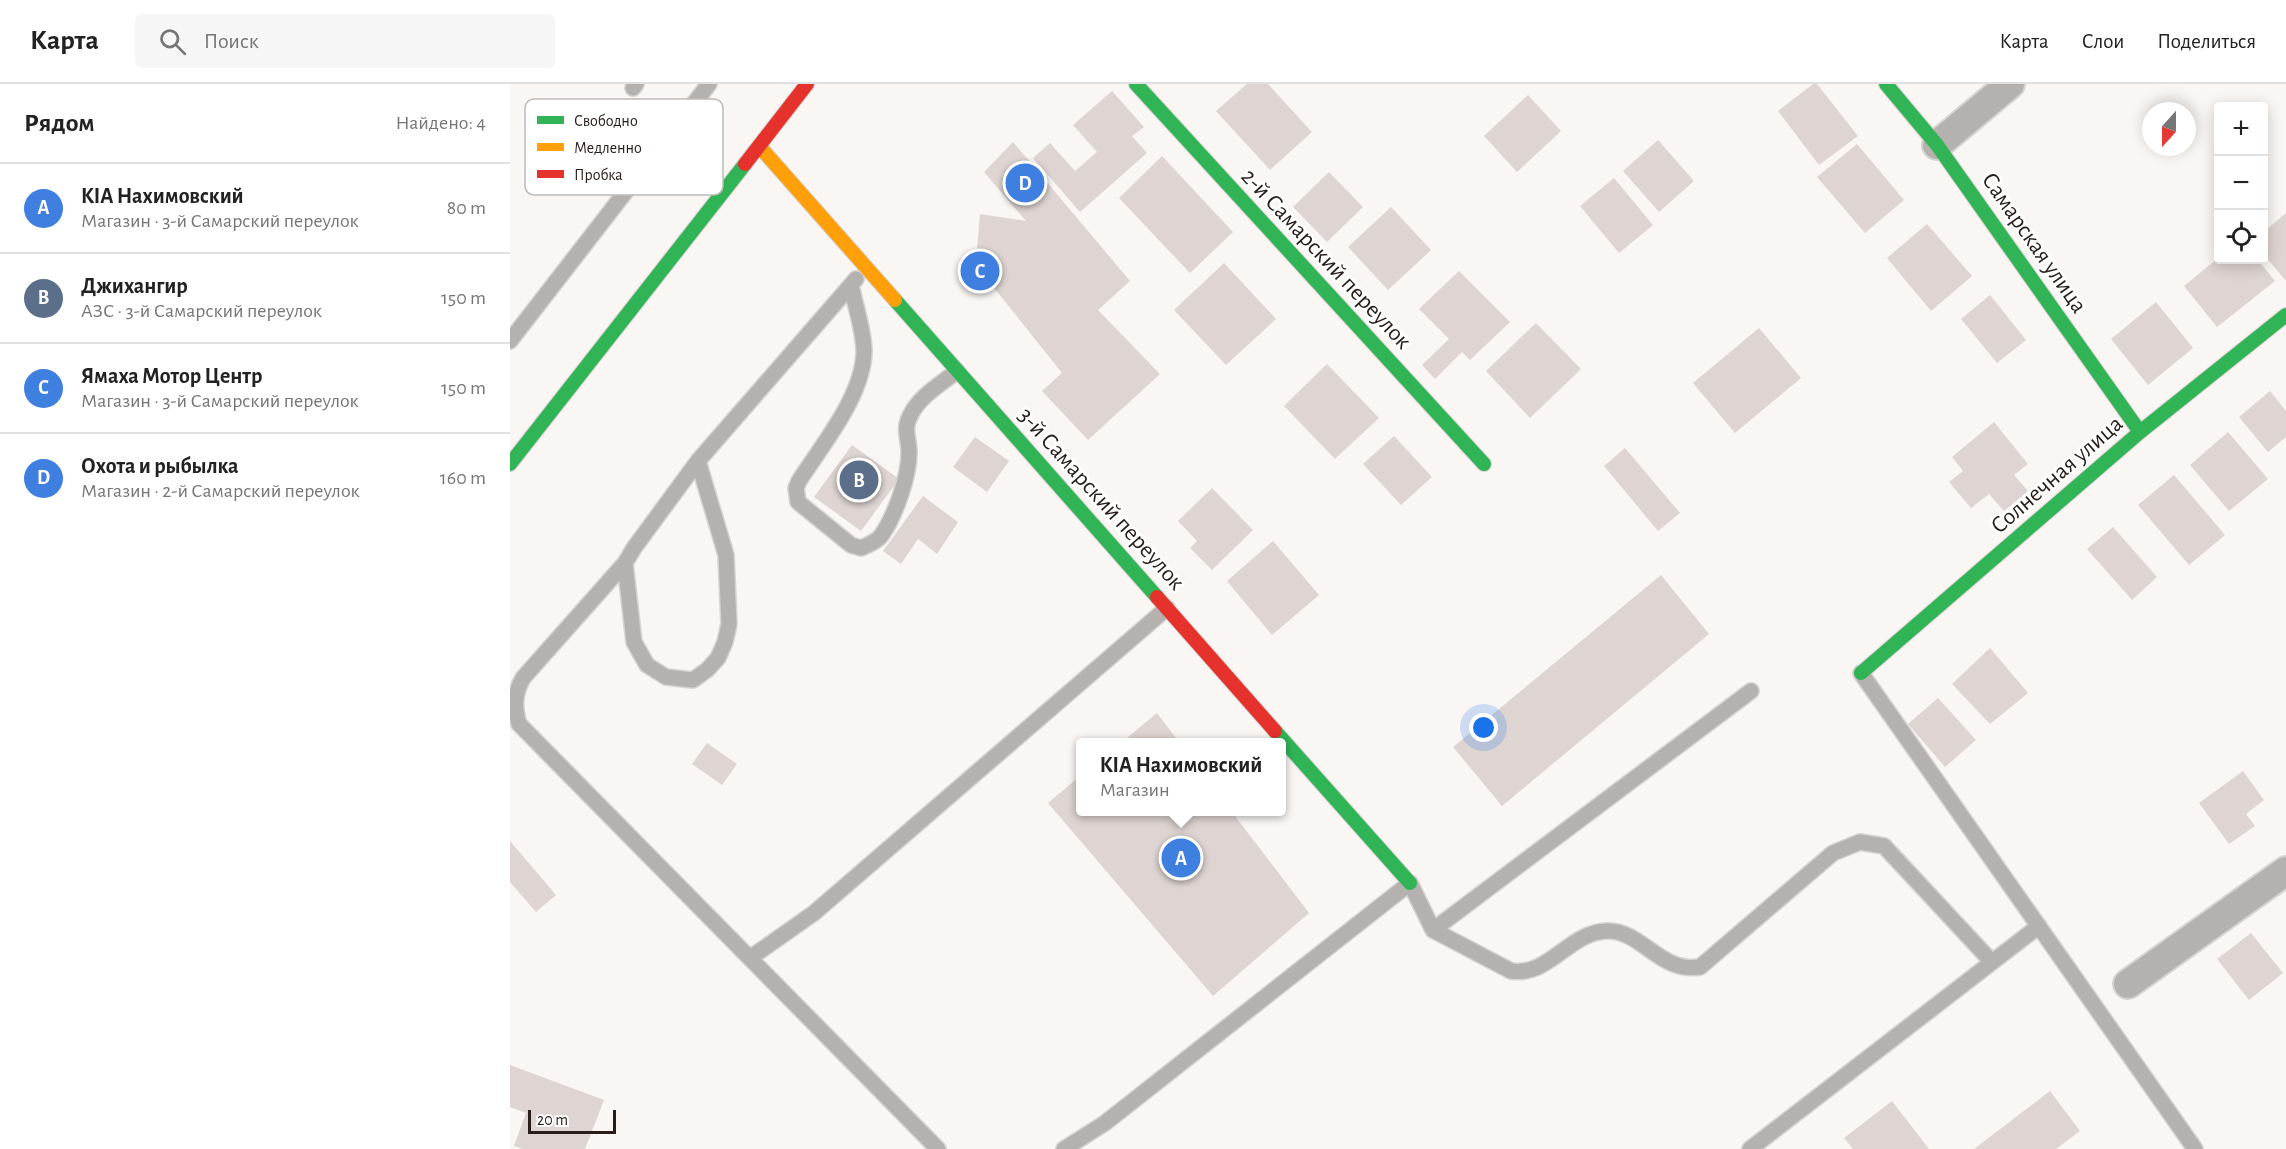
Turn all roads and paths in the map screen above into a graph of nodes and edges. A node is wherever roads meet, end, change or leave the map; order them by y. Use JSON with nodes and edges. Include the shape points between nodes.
{"nodes":[{"id":1,"x":710,"y":84,"type":"edge"},
{"id":2,"x":807,"y":84,"type":"edge"},
{"id":3,"x":1136,"y":84,"type":"edge"},
{"id":4,"x":1886,"y":84,"type":"edge"},
{"id":5,"x":2010,"y":84,"type":"edge"},
{"id":6,"x":698,"y":99,"type":"edge"},
{"id":7,"x":1937,"y":145,"type":"junction"},
{"id":8,"x":759,"y":146,"type":"junction"},
{"id":9,"x":723,"y":192,"type":"edge"},
{"id":10,"x":624,"y":195,"type":"edge"},
{"id":11,"x":721,"y":195,"type":"edge"},
{"id":12,"x":866,"y":268,"type":"junction"},
{"id":13,"x":851,"y":285,"type":"junction"},
{"id":14,"x":2286,"y":315,"type":"edge"},
{"id":15,"x":510,"y":341,"type":"edge"},
{"id":16,"x":957,"y":371,"type":"junction"},
{"id":17,"x":2140,"y":432,"type":"junction"},
{"id":18,"x":698,"y":461,"type":"junction"},
{"id":19,"x":510,"y":464,"type":"edge"},
{"id":20,"x":1484,"y":464,"type":"dead end"},
{"id":21,"x":625,"y":563,"type":"junction"},
{"id":22,"x":1167,"y":608,"type":"junction"},
{"id":23,"x":1861,"y":673,"type":"joint"},
{"id":24,"x":1751,"y":691,"type":"dead end"},
{"id":25,"x":1282,"y":738,"type":"edge"},
{"id":26,"x":1286,"y":743,"type":"edge"},
{"id":27,"x":2286,"y":871,"type":"edge"},
{"id":28,"x":1410,"y":883,"type":"junction"},
{"id":29,"x":2039,"y":926,"type":"junction"},
{"id":30,"x":1433,"y":930,"type":"junction"},
{"id":31,"x":750,"y":958,"type":"junction"},
{"id":32,"x":1992,"y":962,"type":"junction"},
{"id":33,"x":2128,"y":984,"type":"dead end"},
{"id":34,"x":938,"y":1149,"type":"edge"},
{"id":35,"x":1064,"y":1149,"type":"edge"},
{"id":36,"x":1750,"y":1149,"type":"edge"},
{"id":37,"x":2195,"y":1149,"type":"edge"}],
"edges":[{"from":1,"to":6,"type":"lane"},
{"from":2,"to":8,"type":"street"},
{"from":3,"to":20,"type":"street","name":"2-й Самарский переулок"},
{"from":4,"to":7,"type":"street","name":"Самарская улица"},
{"from":5,"to":7,"type":"street"},
{"from":7,"to":17,"type":"street","name":"Самарская улица"},
{"from":8,"to":9,"type":"street"},
{"from":8,"to":12,"type":"street","name":"3-й Самарский переулок"},
{"from":10,"to":15,"type":"lane"},
{"from":11,"to":19,"type":"street"},
{"from":12,"to":13,"type":"lane"},
{"from":12,"to":16,"type":"street","name":"3-й Самарский переулок"},
{"from":13,"to":16,"type":"lane","via":[[864,347],[859,380],[846,408],[799,481],[795,496],[851,545],[861,548],[880,537],[900,496],[907,470],[909,450],[905,431],[910,416],[918,403]]},
{"from":13,"to":18,"type":"lane"},
{"from":14,"to":17,"type":"street","name":"Солнечная улица"},
{"from":16,"to":22,"type":"street","name":"3-й Самарский переулок"},
{"from":17,"to":23,"type":"street","name":"Солнечная улица"},
{"from":18,"to":21,"type":"lane"},
{"from":18,"to":21,"type":"lane","via":[[726,555],[729,624],[718,658],[693,680],[666,677],[647,665],[634,642]]},
{"from":21,"to":31,"type":"lane","via":[[523,678],[515,699],[519,724]]},
{"from":22,"to":25,"type":"street","name":"3-й Самарский переулок"},
{"from":22,"to":31,"type":"lane","via":[[814,913]]},
{"from":23,"to":29,"type":"lane"},
{"from":24,"to":30,"type":"lane"},
{"from":26,"to":28,"type":"street","name":"3-й Самарский переулок"},
{"from":27,"to":33,"type":"street"},
{"from":28,"to":30,"type":"lane"},
{"from":28,"to":35,"type":"lane","via":[[1105,1123]]},
{"from":29,"to":32,"type":"lane"},
{"from":29,"to":37,"type":"lane"},
{"from":30,"to":32,"type":"lane","via":[[1511,971],[1523,973],[1534,970],[1580,939],[1604,931],[1626,935],[1672,964],[1700,967],[1833,853],[1860,842],[1884,846]]},
{"from":31,"to":34,"type":"lane"},
{"from":32,"to":36,"type":"lane"}]}
